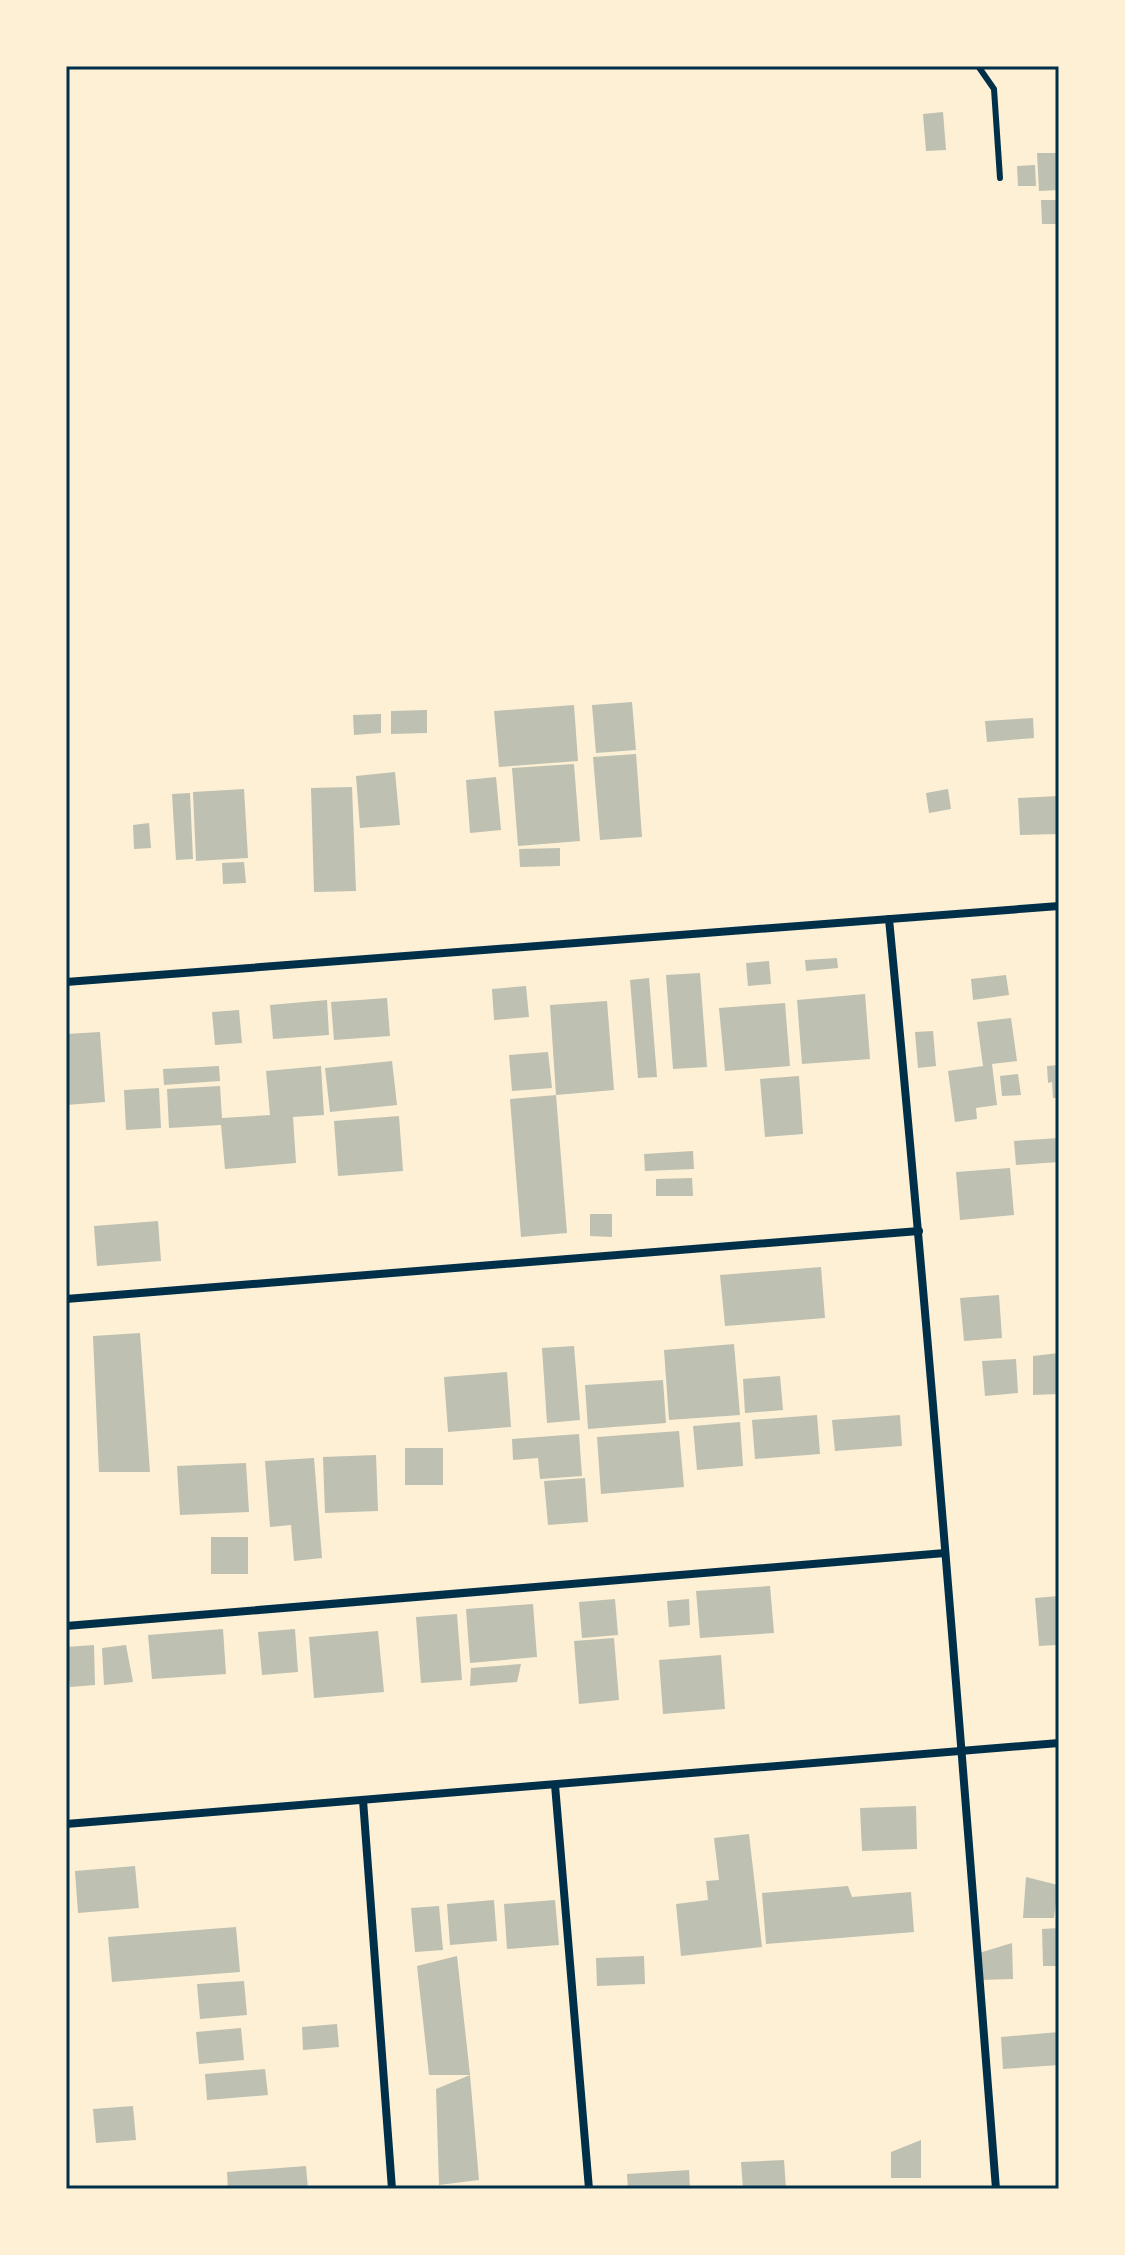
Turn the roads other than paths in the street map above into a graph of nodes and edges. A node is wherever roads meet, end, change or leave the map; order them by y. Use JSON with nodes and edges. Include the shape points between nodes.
{"nodes":[{"id":1,"x":978,"y":66,"type":"edge"},
{"id":2,"x":1000,"y":178,"type":"dead end"},
{"id":3,"x":1059,"y":906,"type":"edge"},
{"id":4,"x":889,"y":919,"type":"junction"},
{"id":5,"x":66,"y":982,"type":"edge"},
{"id":6,"x":919,"y":1231,"type":"junction"},
{"id":7,"x":66,"y":1299,"type":"edge"},
{"id":8,"x":945,"y":1553,"type":"junction"},
{"id":9,"x":66,"y":1626,"type":"edge"},
{"id":10,"x":1059,"y":1743,"type":"edge"},
{"id":11,"x":963,"y":1750,"type":"junction"},
{"id":12,"x":555,"y":1785,"type":"junction"},
{"id":13,"x":363,"y":1800,"type":"junction"},
{"id":14,"x":66,"y":1824,"type":"edge"},
{"id":15,"x":392,"y":2189,"type":"edge"},
{"id":16,"x":589,"y":2189,"type":"edge"},
{"id":17,"x":996,"y":2189,"type":"edge"}],
"edges":[{"from":1,"to":2,"type":"lane","via":[[994,89]]},
{"from":3,"to":4,"type":"street"},
{"from":4,"to":5,"type":"street"},
{"from":4,"to":6,"type":"street"},
{"from":6,"to":7,"type":"street"},
{"from":6,"to":8,"type":"street"},
{"from":8,"to":9,"type":"street"},
{"from":8,"to":11,"type":"street"},
{"from":10,"to":11,"type":"street"},
{"from":11,"to":12,"type":"street"},
{"from":11,"to":17,"type":"street"},
{"from":12,"to":13,"type":"street"},
{"from":12,"to":16,"type":"street"},
{"from":13,"to":14,"type":"street"},
{"from":13,"to":15,"type":"street"}]}
